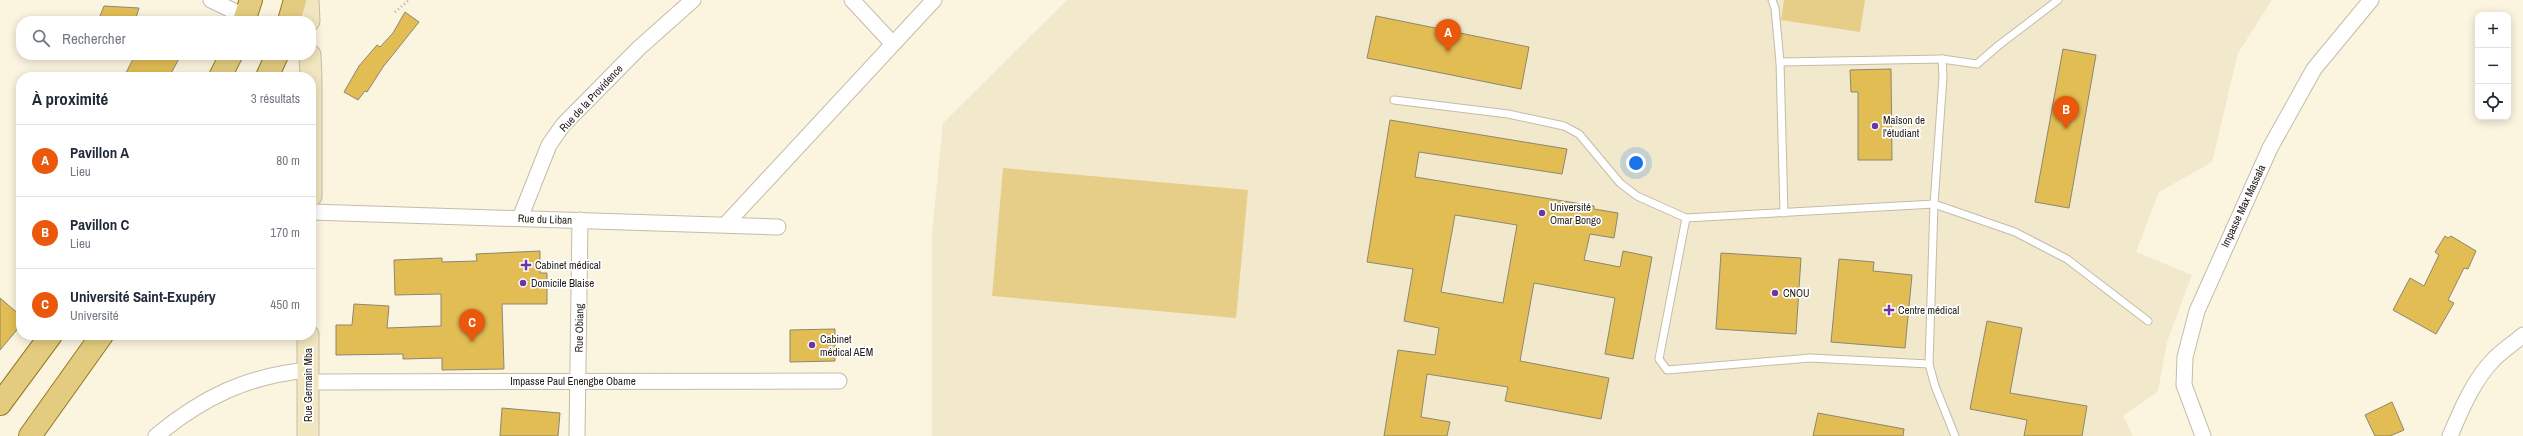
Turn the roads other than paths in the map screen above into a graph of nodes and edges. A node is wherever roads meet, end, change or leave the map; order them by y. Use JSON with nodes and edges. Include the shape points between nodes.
{"nodes":[{"id":1,"x":212,"y":0,"type":"edge"},
{"id":2,"x":295,"y":0,"type":"edge"},
{"id":3,"x":308,"y":0,"type":"edge"},
{"id":4,"x":693,"y":0,"type":"edge"},
{"id":5,"x":852,"y":0,"type":"edge"},
{"id":6,"x":934,"y":0,"type":"edge"},
{"id":7,"x":1772,"y":0,"type":"edge"},
{"id":8,"x":2058,"y":0,"type":"edge"},
{"id":9,"x":2371,"y":0,"type":"edge"},
{"id":10,"x":247,"y":13,"type":"edge"},
{"id":11,"x":290,"y":16,"type":"edge"},
{"id":12,"x":309,"y":16,"type":"edge"},
{"id":13,"x":892,"y":43,"type":"junction"},
{"id":14,"x":1942,"y":59,"type":"junction"},
{"id":15,"x":228,"y":60,"type":"edge"},
{"id":16,"x":275,"y":60,"type":"edge"},
{"id":17,"x":310,"y":60,"type":"edge"},
{"id":18,"x":1780,"y":62,"type":"junction"},
{"id":19,"x":222,"y":72,"type":"edge"},
{"id":20,"x":269,"y":72,"type":"edge"},
{"id":21,"x":311,"y":72,"type":"edge"},
{"id":22,"x":1394,"y":100,"type":"dead end"},
{"id":23,"x":1934,"y":204,"type":"junction"},
{"id":24,"x":316,"y":212,"type":"edge"},
{"id":25,"x":1784,"y":213,"type":"junction"},
{"id":26,"x":520,"y":218,"type":"junction"},
{"id":27,"x":1686,"y":218,"type":"junction"},
{"id":28,"x":580,"y":220,"type":"junction"},
{"id":29,"x":726,"y":224,"type":"junction"},
{"id":30,"x":778,"y":227,"type":"dead end"},
{"id":31,"x":2148,"y":321,"type":"dead end"},
{"id":32,"x":2523,"y":335,"type":"edge"},
{"id":33,"x":47,"y":340,"type":"edge"},
{"id":34,"x":98,"y":340,"type":"edge"},
{"id":35,"x":308,"y":340,"type":"edge"},
{"id":36,"x":1929,"y":364,"type":"junction"},
{"id":37,"x":308,"y":376,"type":"junction"},
{"id":38,"x":578,"y":381,"type":"junction"},
{"id":39,"x":839,"y":381,"type":"dead end"},
{"id":40,"x":0,"y":404,"type":"edge"},
{"id":41,"x":30,"y":436,"type":"edge"},
{"id":42,"x":156,"y":436,"type":"edge"},
{"id":43,"x":308,"y":436,"type":"edge"},
{"id":44,"x":577,"y":436,"type":"edge"},
{"id":45,"x":1955,"y":436,"type":"edge"},
{"id":46,"x":2203,"y":436,"type":"edge"},
{"id":47,"x":2450,"y":436,"type":"edge"}],
"edges":[{"from":1,"to":10,"type":"street"},
{"from":2,"to":11,"type":"main road"},
{"from":3,"to":12,"type":"street"},
{"from":4,"to":26,"type":"street","name":"Rue de la Providence","via":[[639,48],[563,125],[549,145]]},
{"from":5,"to":13,"type":"street"},
{"from":6,"to":13,"type":"street"},
{"from":7,"to":18,"type":"lane","via":[[1776,8]]},
{"from":8,"to":14,"type":"lane","via":[[1977,64]]},
{"from":9,"to":46,"type":"street","name":"Impasse Max Massala","via":[[2314,69],[2270,148],[2197,311],[2185,357],[2184,385]]},
{"from":13,"to":29,"type":"street"},
{"from":14,"to":18,"type":"lane"},
{"from":14,"to":23,"type":"lane"},
{"from":15,"to":19,"type":"main road"},
{"from":16,"to":20,"type":"main road"},
{"from":17,"to":21,"type":"street"},
{"from":18,"to":25,"type":"lane"},
{"from":22,"to":27,"type":"lane","via":[[1508,114],[1564,126],[1579,134],[1620,182],[1637,196]]},
{"from":23,"to":25,"type":"lane"},
{"from":23,"to":31,"type":"lane","via":[[2015,232],[2067,259]]},
{"from":23,"to":36,"type":"lane"},
{"from":24,"to":26,"type":"street","name":"Rue du Liban"},
{"from":25,"to":27,"type":"lane"},
{"from":26,"to":28,"type":"street","name":"Rue du Liban"},
{"from":27,"to":36,"type":"lane","via":[[1658,360],[1667,370],[1810,358]]},
{"from":28,"to":29,"type":"street","name":"Rue du Liban"},
{"from":28,"to":38,"type":"street","name":"Rue Obiang"},
{"from":29,"to":30,"type":"street","name":"Rue du Liban"},
{"from":32,"to":47,"type":"street","via":[[2483,372],[2472,388]]},
{"from":33,"to":40,"type":"main road"},
{"from":34,"to":41,"type":"main road"},
{"from":35,"to":37,"type":"street","name":"Rue Germain Mba"},
{"from":36,"to":45,"type":"lane"},
{"from":37,"to":38,"type":"street","name":"Impasse Paul Enengbe Obame"},
{"from":37,"to":42,"type":"street","name":"Impasse Paul Enengbe Obame","via":[[261,378],[211,397]]},
{"from":37,"to":43,"type":"street","name":"Rue Germain Mba"},
{"from":38,"to":39,"type":"street","name":"Impasse Paul Enengbe Obame"},
{"from":38,"to":44,"type":"street","name":"Rue Obiang"}]}
